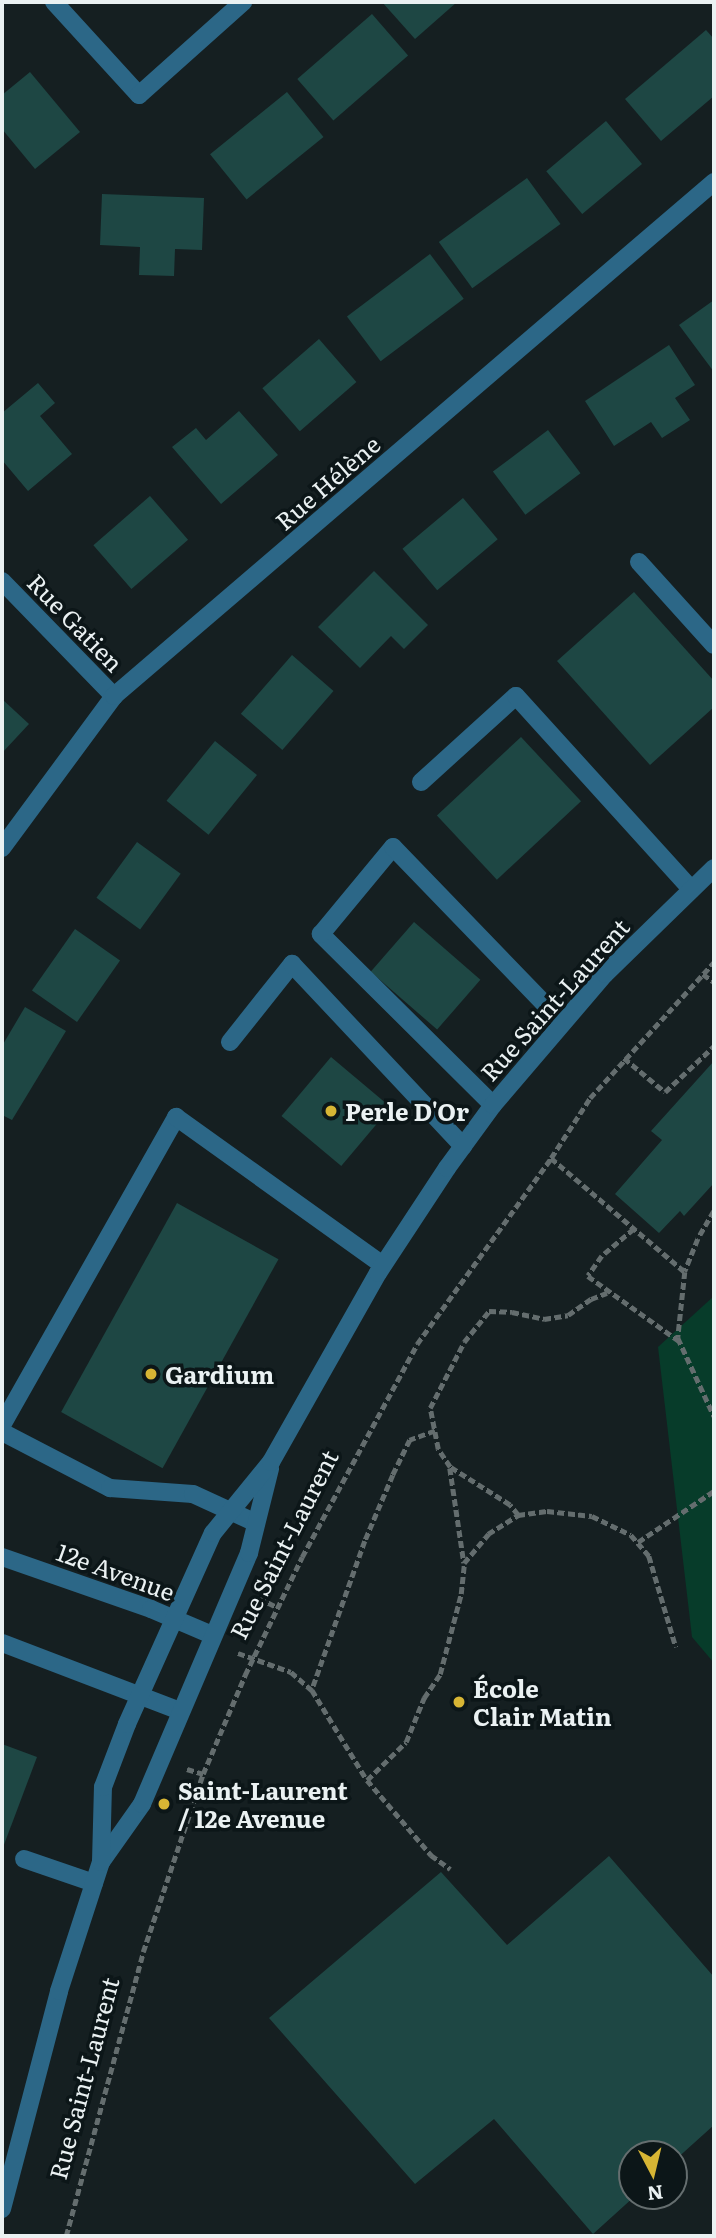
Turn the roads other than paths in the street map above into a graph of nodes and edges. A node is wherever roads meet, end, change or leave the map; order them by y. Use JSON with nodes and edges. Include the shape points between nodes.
{"nodes":[{"id":1,"x":54,"y":2,"type":"edge"},
{"id":2,"x":243,"y":2,"type":"edge"},
{"id":3,"x":714,"y":182,"type":"edge"},
{"id":4,"x":639,"y":562,"type":"dead end"},
{"id":5,"x":2,"y":581,"type":"edge"},
{"id":6,"x":714,"y":645,"type":"edge"},
{"id":7,"x":114,"y":696,"type":"junction"},
{"id":8,"x":421,"y":782,"type":"dead end"},
{"id":9,"x":2,"y":848,"type":"edge"},
{"id":10,"x":714,"y":868,"type":"edge"},
{"id":11,"x":691,"y":889,"type":"junction"},
{"id":12,"x":562,"y":1022,"type":"junction"},
{"id":13,"x":230,"y":1042,"type":"dead end"},
{"id":14,"x":493,"y":1105,"type":"junction"},
{"id":15,"x":463,"y":1146,"type":"junction"},
{"id":16,"x":383,"y":1265,"type":"junction"},
{"id":17,"x":2,"y":1425,"type":"edge"},
{"id":18,"x":2,"y":1432,"type":"edge"},
{"id":19,"x":271,"y":1462,"type":"junction"},
{"id":20,"x":231,"y":1511,"type":"junction"},
{"id":21,"x":256,"y":1523,"type":"junction"},
{"id":22,"x":2,"y":1557,"type":"edge"},
{"id":23,"x":174,"y":1618,"type":"junction"},
{"id":24,"x":212,"y":1635,"type":"junction"},
{"id":25,"x":3,"y":1648,"type":"edge"},
{"id":26,"x":140,"y":1694,"type":"junction"},
{"id":27,"x":180,"y":1711,"type":"junction"},
{"id":28,"x":24,"y":1859,"type":"dead end"},
{"id":29,"x":101,"y":1862,"type":"junction"},
{"id":30,"x":94,"y":1883,"type":"junction"},
{"id":31,"x":2,"y":2209,"type":"edge"}],
"edges":[{"from":1,"to":2,"type":"street","via":[[139,94]]},
{"from":3,"to":7,"type":"street","name":"Rue Hélène"},
{"from":4,"to":6,"type":"street"},
{"from":5,"to":7,"type":"street","name":"Rue Gatien"},
{"from":7,"to":9,"type":"street","name":"Rue Hélène"},
{"from":8,"to":11,"type":"street","via":[[516,696]]},
{"from":10,"to":11,"type":"street","name":"Rue Saint-Laurent"},
{"from":11,"to":12,"type":"street","name":"Rue Saint-Laurent"},
{"from":12,"to":14,"type":"street","name":"Rue Saint-Laurent"},
{"from":12,"to":14,"type":"street","via":[[393,847],[321,934]]},
{"from":13,"to":15,"type":"street","via":[[292,964]]},
{"from":14,"to":15,"type":"street","name":"Rue Saint-Laurent"},
{"from":15,"to":16,"type":"street","name":"Rue Saint-Laurent"},
{"from":16,"to":17,"type":"street","via":[[176,1117]]},
{"from":16,"to":19,"type":"street","name":"Rue Saint-Laurent"},
{"from":18,"to":20,"type":"street","via":[[110,1488],[193,1494]]},
{"from":19,"to":20,"type":"street","name":"Rue Saint-Laurent"},
{"from":19,"to":21,"type":"street","name":"Rue Saint-Laurent"},
{"from":20,"to":21,"type":"street"},
{"from":20,"to":23,"type":"street","name":"Rue Saint-Laurent","via":[[213,1533]]},
{"from":21,"to":24,"type":"street","name":"Rue Saint-Laurent","via":[[249,1553]]},
{"from":22,"to":23,"type":"street","name":"12e Avenue"},
{"from":23,"to":24,"type":"street","name":"12e Avenue"},
{"from":23,"to":26,"type":"street","name":"Rue Saint-Laurent"},
{"from":24,"to":27,"type":"street","name":"Rue Saint-Laurent"},
{"from":25,"to":26,"type":"street"},
{"from":26,"to":27,"type":"street"},
{"from":26,"to":29,"type":"street","name":"Rue Saint-Laurent","via":[[103,1787]]},
{"from":27,"to":29,"type":"street","name":"Rue Saint-Laurent","via":[[142,1804]]},
{"from":28,"to":30,"type":"street"},
{"from":29,"to":30,"type":"street","name":"Rue Saint-Laurent"},
{"from":30,"to":31,"type":"street","name":"Rue Saint-Laurent","via":[[59,1991]]}]}
